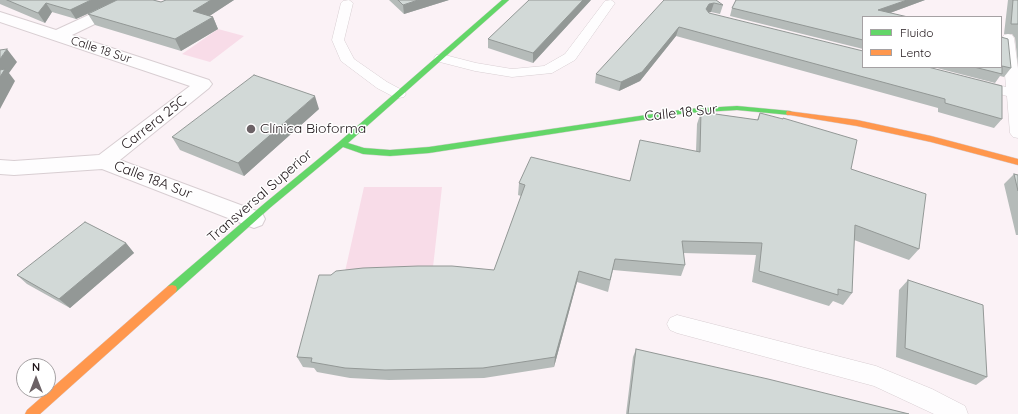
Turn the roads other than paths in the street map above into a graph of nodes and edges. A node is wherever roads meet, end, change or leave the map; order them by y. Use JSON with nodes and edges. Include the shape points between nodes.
{"nodes":[{"id":1,"x":133,"y":0,"type":"edge"},
{"id":2,"x":506,"y":0,"type":"edge"},
{"id":3,"x":347,"y":3,"type":"dead end"},
{"id":4,"x":609,"y":3,"type":"dead end"},
{"id":5,"x":0,"y":17,"type":"edge"},
{"id":6,"x":57,"y":36,"type":"junction"},
{"id":7,"x":1008,"y":38,"type":"edge"},
{"id":8,"x":441,"y":58,"type":"junction"},
{"id":9,"x":970,"y":82,"type":"edge"},
{"id":10,"x":203,"y":84,"type":"joint"},
{"id":11,"x":1014,"y":92,"type":"junction"},
{"id":12,"x":399,"y":94,"type":"junction"},
{"id":13,"x":1018,"y":133,"type":"edge"},
{"id":14,"x":342,"y":144,"type":"junction"},
{"id":15,"x":104,"y":162,"type":"junction"},
{"id":16,"x":1018,"y":162,"type":"edge"},
{"id":17,"x":0,"y":167,"type":"edge"},
{"id":18,"x":254,"y":219,"type":"junction"},
{"id":19,"x":677,"y":324,"type":"dead end"},
{"id":20,"x":31,"y":414,"type":"edge"},
{"id":21,"x":957,"y":414,"type":"edge"}],
"edges":[{"from":1,"to":6,"type":"street"},
{"from":2,"to":8,"type":"street","name":"Transversal Superior"},
{"from":3,"to":12,"type":"lane","via":[[338,40],[348,60]]},
{"from":4,"to":8,"type":"lane","via":[[570,57],[547,70],[512,73]]},
{"from":5,"to":6,"type":"street","name":"Calle 18 Sur"},
{"from":6,"to":10,"type":"street","name":"Calle 18 Sur"},
{"from":7,"to":11,"type":"lane"},
{"from":8,"to":12,"type":"street","name":"Transversal Superior"},
{"from":9,"to":11,"type":"lane"},
{"from":10,"to":15,"type":"street","name":"Carrera 25C"},
{"from":11,"to":13,"type":"lane"},
{"from":12,"to":14,"type":"street","name":"Transversal Superior"},
{"from":14,"to":16,"type":"street","name":"Calle 18 Sur","via":[[363,151],[390,153],[429,150],[687,111],[737,108],[795,113],[857,123]]},
{"from":14,"to":18,"type":"street","name":"Transversal Superior"},
{"from":15,"to":17,"type":"street","name":"Calle 18A Sur"},
{"from":15,"to":18,"type":"street","name":"Calle 18A Sur"},
{"from":18,"to":20,"type":"street","name":"Transversal Superior"},
{"from":19,"to":21,"type":"lane","via":[[876,376]]}]}
